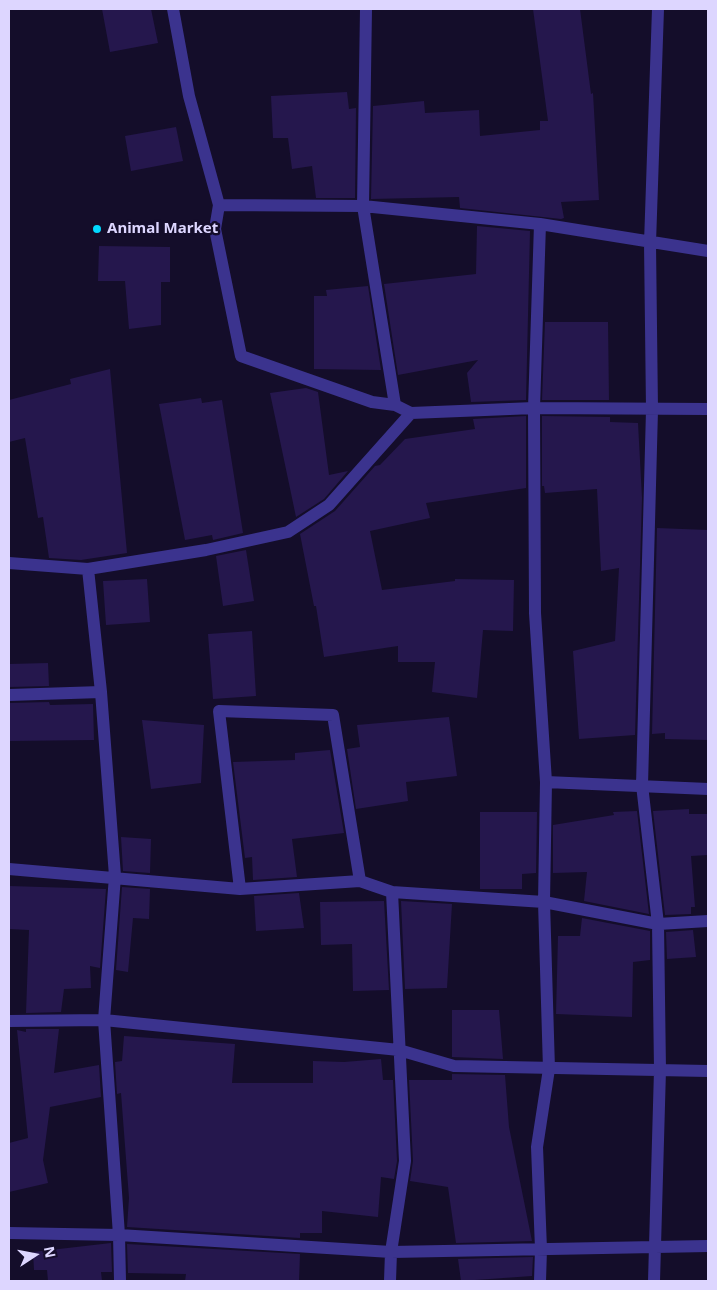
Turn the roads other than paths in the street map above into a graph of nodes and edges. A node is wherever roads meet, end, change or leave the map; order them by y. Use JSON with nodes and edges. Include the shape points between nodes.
{"nodes":[{"id":1,"x":173,"y":9,"type":"edge"},
{"id":2,"x":366,"y":9,"type":"edge"},
{"id":3,"x":658,"y":9,"type":"edge"},
{"id":4,"x":219,"y":205,"type":"junction"},
{"id":5,"x":363,"y":206,"type":"junction"},
{"id":6,"x":540,"y":224,"type":"junction"},
{"id":7,"x":650,"y":243,"type":"junction"},
{"id":8,"x":708,"y":251,"type":"edge"},
{"id":9,"x":395,"y":405,"type":"junction"},
{"id":10,"x":534,"y":408,"type":"junction"},
{"id":11,"x":708,"y":409,"type":"edge"},
{"id":12,"x":652,"y":410,"type":"junction"},
{"id":13,"x":411,"y":413,"type":"junction"},
{"id":14,"x":9,"y":563,"type":"edge"},
{"id":15,"x":88,"y":569,"type":"junction"},
{"id":16,"x":101,"y":692,"type":"junction"},
{"id":17,"x":9,"y":695,"type":"edge"},
{"id":18,"x":546,"y":782,"type":"junction"},
{"id":19,"x":642,"y":785,"type":"junction"},
{"id":20,"x":708,"y":789,"type":"edge"},
{"id":21,"x":9,"y":869,"type":"edge"},
{"id":22,"x":115,"y":876,"type":"junction"},
{"id":23,"x":360,"y":881,"type":"junction"},
{"id":24,"x":240,"y":889,"type":"junction"},
{"id":25,"x":392,"y":892,"type":"junction"},
{"id":26,"x":544,"y":902,"type":"junction"},
{"id":27,"x":708,"y":921,"type":"edge"},
{"id":28,"x":658,"y":924,"type":"junction"},
{"id":29,"x":104,"y":1020,"type":"junction"},
{"id":30,"x":9,"y":1021,"type":"edge"},
{"id":31,"x":399,"y":1050,"type":"junction"},
{"id":32,"x":549,"y":1069,"type":"junction"},
{"id":33,"x":660,"y":1070,"type":"junction"},
{"id":34,"x":708,"y":1071,"type":"edge"},
{"id":35,"x":9,"y":1233,"type":"edge"},
{"id":36,"x":119,"y":1235,"type":"junction"},
{"id":37,"x":654,"y":1246,"type":"junction"},
{"id":38,"x":708,"y":1246,"type":"edge"},
{"id":39,"x":542,"y":1249,"type":"junction"},
{"id":40,"x":391,"y":1252,"type":"junction"},
{"id":41,"x":120,"y":1281,"type":"edge"},
{"id":42,"x":390,"y":1281,"type":"edge"},
{"id":43,"x":540,"y":1281,"type":"edge"},
{"id":44,"x":654,"y":1281,"type":"edge"}],
"edges":[{"from":1,"to":4,"type":"street","via":[[189,96]]},
{"from":2,"to":5,"type":"street"},
{"from":3,"to":7,"type":"street"},
{"from":4,"to":5,"type":"street"},
{"from":4,"to":9,"type":"street","via":[[215,229],[241,356],[372,402]]},
{"from":5,"to":6,"type":"street"},
{"from":5,"to":9,"type":"street"},
{"from":6,"to":7,"type":"street"},
{"from":6,"to":10,"type":"street"},
{"from":7,"to":8,"type":"street"},
{"from":7,"to":12,"type":"street"},
{"from":9,"to":13,"type":"street"},
{"from":10,"to":12,"type":"street"},
{"from":10,"to":13,"type":"street"},
{"from":10,"to":18,"type":"street","via":[[535,612]]},
{"from":11,"to":12,"type":"street"},
{"from":12,"to":19,"type":"street"},
{"from":13,"to":15,"type":"street","via":[[329,505],[288,532],[206,550]]},
{"from":14,"to":15,"type":"street"},
{"from":15,"to":16,"type":"street"},
{"from":16,"to":17,"type":"street"},
{"from":16,"to":22,"type":"street"},
{"from":18,"to":19,"type":"street"},
{"from":18,"to":26,"type":"street"},
{"from":19,"to":20,"type":"street"},
{"from":19,"to":28,"type":"street"},
{"from":21,"to":22,"type":"street"},
{"from":22,"to":24,"type":"street"},
{"from":22,"to":29,"type":"street"},
{"from":23,"to":24,"type":"street"},
{"from":23,"to":24,"type":"street","via":[[334,715],[219,711]]},
{"from":23,"to":25,"type":"street"},
{"from":25,"to":26,"type":"street"},
{"from":25,"to":31,"type":"street"},
{"from":26,"to":28,"type":"street"},
{"from":26,"to":32,"type":"street"},
{"from":27,"to":28,"type":"street"},
{"from":28,"to":33,"type":"street"},
{"from":29,"to":30,"type":"street"},
{"from":29,"to":31,"type":"street"},
{"from":29,"to":36,"type":"street"},
{"from":31,"to":32,"type":"street","via":[[454,1066]]},
{"from":31,"to":40,"type":"street","via":[[405,1162]]},
{"from":32,"to":33,"type":"street"},
{"from":32,"to":39,"type":"street","via":[[537,1147]]},
{"from":33,"to":34,"type":"street"},
{"from":33,"to":37,"type":"street"},
{"from":35,"to":36,"type":"street"},
{"from":36,"to":40,"type":"street"},
{"from":36,"to":41,"type":"street"},
{"from":37,"to":38,"type":"street"},
{"from":37,"to":39,"type":"street"},
{"from":37,"to":44,"type":"street"},
{"from":39,"to":40,"type":"street"},
{"from":39,"to":43,"type":"street"},
{"from":40,"to":42,"type":"street"}]}
